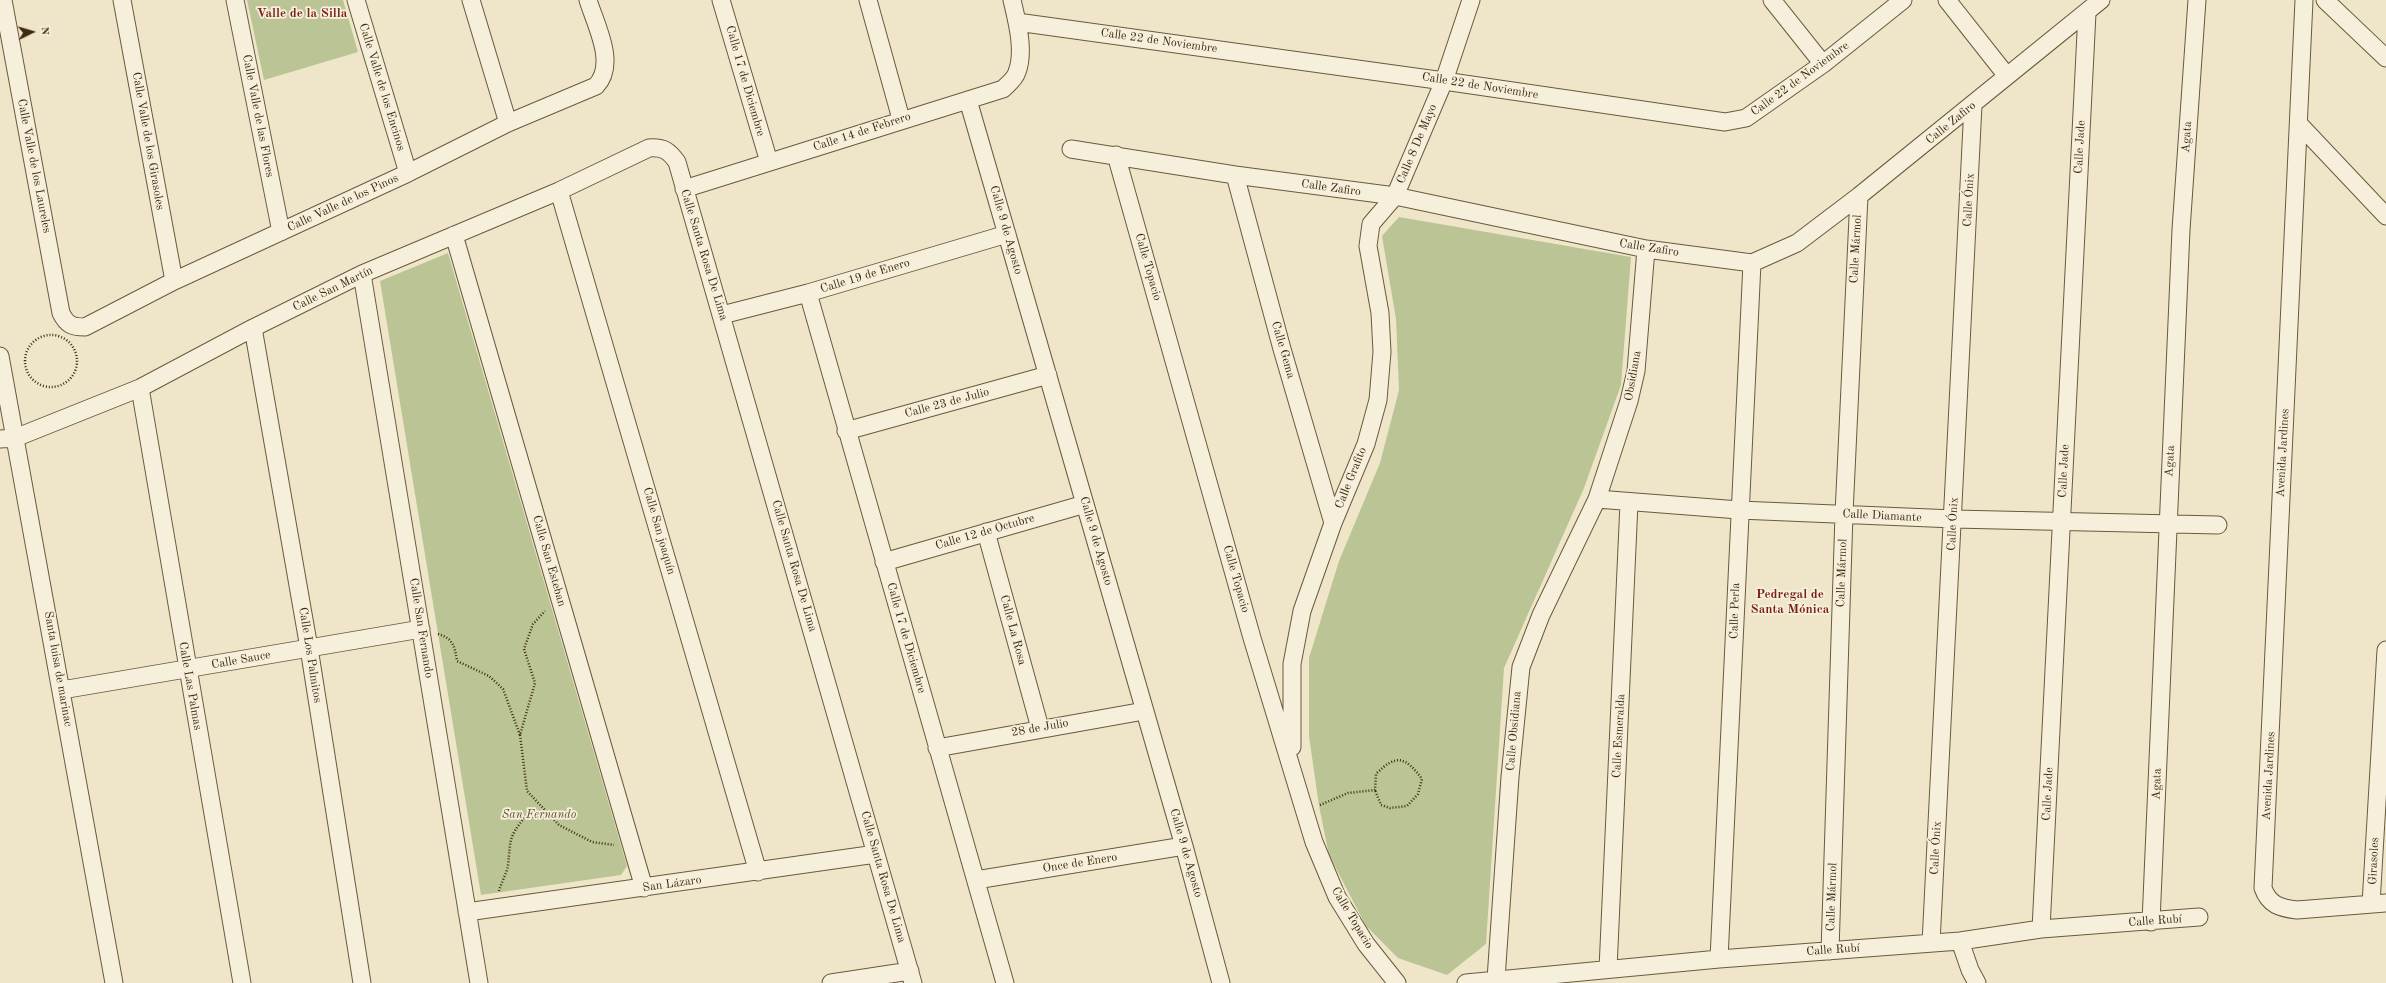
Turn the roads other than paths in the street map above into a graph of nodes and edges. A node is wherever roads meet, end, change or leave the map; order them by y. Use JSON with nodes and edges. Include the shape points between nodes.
{"nodes":[{"id":1,"x":3,"y":0,"type":"edge"},
{"id":2,"x":122,"y":0,"type":"edge"},
{"id":3,"x":235,"y":0,"type":"edge"},
{"id":4,"x":356,"y":0,"type":"edge"},
{"id":5,"x":471,"y":0,"type":"edge"},
{"id":6,"x":588,"y":0,"type":"edge"},
{"id":7,"x":721,"y":0,"type":"edge"},
{"id":8,"x":868,"y":0,"type":"edge"},
{"id":9,"x":1012,"y":0,"type":"edge"},
{"id":10,"x":1471,"y":0,"type":"edge"},
{"id":11,"x":1772,"y":0,"type":"edge"},
{"id":12,"x":1903,"y":0,"type":"edge"},
{"id":13,"x":1947,"y":0,"type":"edge"},
{"id":14,"x":2100,"y":0,"type":"edge"},
{"id":15,"x":2197,"y":0,"type":"edge"},
{"id":16,"x":2304,"y":0,"type":"edge"},
{"id":17,"x":2325,"y":0,"type":"edge"},
{"id":18,"x":2087,"y":13,"type":"junction"},
{"id":19,"x":1018,"y":22,"type":"junction"},
{"id":20,"x":2386,"y":58,"type":"edge"},
{"id":21,"x":1823,"y":64,"type":"junction"},
{"id":22,"x":2007,"y":76,"type":"junction"},
{"id":23,"x":1444,"y":81,"type":"junction"},
{"id":24,"x":968,"y":100,"type":"junction"},
{"id":25,"x":1973,"y":105,"type":"junction"},
{"id":26,"x":901,"y":119,"type":"junction"},
{"id":27,"x":508,"y":123,"type":"junction"},
{"id":28,"x":2299,"y":124,"type":"junction"},
{"id":29,"x":1072,"y":148,"type":"dead end"},
{"id":30,"x":669,"y":151,"type":"joint"},
{"id":31,"x":1116,"y":155,"type":"junction"},
{"id":32,"x":769,"y":162,"type":"junction"},
{"id":33,"x":408,"y":173,"type":"junction"},
{"id":34,"x":1235,"y":175,"type":"junction"},
{"id":35,"x":684,"y":189,"type":"junction"},
{"id":36,"x":560,"y":191,"type":"junction"},
{"id":37,"x":1395,"y":196,"type":"junction"},
{"id":38,"x":1859,"y":196,"type":"junction"},
{"id":39,"x":2386,"y":216,"type":"edge"},
{"id":40,"x":281,"y":232,"type":"junction"},
{"id":41,"x":1007,"y":234,"type":"junction"},
{"id":42,"x":454,"y":235,"type":"junction"},
{"id":43,"x":1646,"y":249,"type":"junction"},
{"id":44,"x":1752,"y":263,"type":"junction"},
{"id":45,"x":362,"y":274,"type":"junction"},
{"id":46,"x":174,"y":281,"type":"junction"},
{"id":47,"x":808,"y":293,"type":"junction"},
{"id":48,"x":722,"y":315,"type":"junction"},
{"id":49,"x":74,"y":327,"type":"joint"},
{"id":50,"x":253,"y":328,"type":"junction"},
{"id":51,"x":0,"y":356,"type":"edge"},
{"id":52,"x":1048,"y":375,"type":"junction"},
{"id":53,"x":140,"y":388,"type":"junction"},
{"id":54,"x":846,"y":431,"type":"junction"},
{"id":55,"x":8,"y":438,"type":"edge"},
{"id":56,"x":1597,"y":500,"type":"junction"},
{"id":57,"x":1629,"y":503,"type":"junction"},
{"id":58,"x":1085,"y":504,"type":"junction"},
{"id":59,"x":1739,"y":510,"type":"junction"},
{"id":60,"x":1844,"y":514,"type":"junction"},
{"id":61,"x":1954,"y":519,"type":"junction"},
{"id":62,"x":2061,"y":520,"type":"junction"},
{"id":63,"x":1333,"y":523,"type":"junction"},
{"id":64,"x":2167,"y":525,"type":"junction"},
{"id":65,"x":2218,"y":525,"type":"dead end"},
{"id":66,"x":986,"y":532,"type":"junction"},
{"id":67,"x":884,"y":562,"type":"junction"},
{"id":68,"x":421,"y":629,"type":"junction"},
{"id":69,"x":309,"y":648,"type":"junction"},
{"id":70,"x":2386,"y":650,"type":"edge"},
{"id":71,"x":186,"y":669,"type":"junction"},
{"id":72,"x":62,"y":690,"type":"junction"},
{"id":73,"x":1144,"y":711,"type":"junction"},
{"id":74,"x":1040,"y":728,"type":"junction"},
{"id":75,"x":937,"y":748,"type":"junction"},
{"id":76,"x":1292,"y":765,"type":"junction"},
{"id":77,"x":1184,"y":846,"type":"junction"},
{"id":78,"x":876,"y":854,"type":"junction"},
{"id":79,"x":758,"y":872,"type":"junction"},
{"id":80,"x":976,"y":880,"type":"junction"},
{"id":81,"x":644,"y":888,"type":"junction"},
{"id":82,"x":2379,"y":903,"type":"edge"},
{"id":83,"x":467,"y":912,"type":"junction"},
{"id":84,"x":2199,"y":918,"type":"dead end"},
{"id":85,"x":2151,"y":922,"type":"junction"},
{"id":86,"x":2041,"y":929,"type":"junction"},
{"id":87,"x":1960,"y":941,"type":"junction"},
{"id":88,"x":1931,"y":943,"type":"junction"},
{"id":89,"x":1830,"y":951,"type":"junction"},
{"id":90,"x":1719,"y":959,"type":"junction"},
{"id":91,"x":1608,"y":969,"type":"junction"},
{"id":92,"x":912,"y":977,"type":"edge"},
{"id":93,"x":1496,"y":979,"type":"junction"},
{"id":94,"x":1216,"y":982,"type":"edge"},
{"id":95,"x":114,"y":983,"type":"edge"},
{"id":96,"x":242,"y":983,"type":"edge"},
{"id":97,"x":362,"y":983,"type":"edge"},
{"id":98,"x":479,"y":983,"type":"edge"},
{"id":99,"x":831,"y":983,"type":"edge"},
{"id":100,"x":1005,"y":983,"type":"edge"},
{"id":101,"x":1397,"y":983,"type":"edge"},
{"id":102,"x":1466,"y":983,"type":"edge"},
{"id":103,"x":1977,"y":983,"type":"edge"}],
"edges":[{"from":1,"to":49,"type":"street","name":"Calle Valle de los Laureles","via":[[61,314],[66,322]]},
{"from":2,"to":46,"type":"street","name":"Calle Valle de los Girasoles"},
{"from":3,"to":40,"type":"street","name":"Calle Valle de las Flores"},
{"from":4,"to":33,"type":"street","name":"Calle Valle de los Encinos"},
{"from":5,"to":27,"type":"street"},
{"from":6,"to":27,"type":"street","name":"Calle Valle de los Pinos","via":[[605,57],[606,70],[603,79],[596,86]]},
{"from":7,"to":32,"type":"street","name":"Calle 17 de Diciembre"},
{"from":8,"to":26,"type":"street"},
{"from":9,"to":19,"type":"street"},
{"from":10,"to":23,"type":"street","name":"Calle 8 De Mayo"},
{"from":11,"to":21,"type":"street"},
{"from":12,"to":21,"type":"street","name":"Calle 22 de Noviembre"},
{"from":13,"to":22,"type":"street"},
{"from":14,"to":18,"type":"street","name":"Calle Zafiro"},
{"from":15,"to":64,"type":"street","name":"Agata","via":[[2181,230]]},
{"from":16,"to":28,"type":"street","name":"Avenida Jardines"},
{"from":17,"to":20,"type":"street"},
{"from":18,"to":22,"type":"street","name":"Calle Zafiro"},
{"from":18,"to":62,"type":"street","name":"Calle Jade"},
{"from":19,"to":23,"type":"street","name":"Calle 22 de Noviembre"},
{"from":19,"to":24,"type":"street","name":"Calle 14 de Febrero","via":[[1020,55],[1017,72],[1003,89]]},
{"from":21,"to":23,"type":"street","name":"Calle 22 de Noviembre","via":[[1746,118],[1726,122]]},
{"from":22,"to":25,"type":"street","name":"Calle Zafiro"},
{"from":23,"to":37,"type":"street","name":"Calle 8 De Mayo"},
{"from":24,"to":26,"type":"street","name":"Calle 14 de Febrero"},
{"from":24,"to":41,"type":"street","name":"Calle 9 de Agosto"},
{"from":25,"to":38,"type":"street","name":"Calle Zafiro"},
{"from":25,"to":61,"type":"street","name":"Calle Ónix"},
{"from":26,"to":32,"type":"street","name":"Calle 14 de Febrero"},
{"from":27,"to":33,"type":"street","name":"Calle Valle de los Pinos"},
{"from":28,"to":39,"type":"street"},
{"from":28,"to":82,"type":"street","name":"Avenida Jardines","via":[[2263,888],[2266,897],[2273,904],[2297,910]]},
{"from":29,"to":31,"type":"street","name":"Calle Zafiro"},
{"from":30,"to":35,"type":"street","name":"Calle Santa Rosa De Lima","via":[[677,162]]},
{"from":30,"to":36,"type":"street","name":"Calle San Martín","via":[[660,147],[649,148]]},
{"from":31,"to":34,"type":"street","name":"Calle Zafiro"},
{"from":31,"to":76,"type":"street","name":"Calle Topacio","via":[[1250,630]]},
{"from":32,"to":35,"type":"street","name":"Calle 14 de Febrero"},
{"from":33,"to":40,"type":"street","name":"Calle Valle de los Pinos"},
{"from":34,"to":37,"type":"street","name":"Calle Zafiro"},
{"from":34,"to":63,"type":"street","name":"Calle Gema"},
{"from":35,"to":48,"type":"street","name":"Calle Santa Rosa De Lima"},
{"from":36,"to":42,"type":"street","name":"Calle San Martín"},
{"from":36,"to":79,"type":"street","name":"Calle San joaquín"},
{"from":37,"to":43,"type":"street","name":"Calle Zafiro"},
{"from":37,"to":63,"type":"street","name":"Calle Grafito","via":[[1376,216],[1369,233],[1368,246],[1381,320],[1382,352],[1378,400],[1366,444]]},
{"from":38,"to":44,"type":"street","name":"Calle Zafiro","via":[[1797,242]]},
{"from":38,"to":60,"type":"street","name":"Calle Mármol"},
{"from":40,"to":46,"type":"street","name":"Calle Valle de los Pinos"},
{"from":41,"to":47,"type":"street","name":"Calle 19 de Enero"},
{"from":41,"to":52,"type":"street","name":"Calle 9 de Agosto"},
{"from":42,"to":45,"type":"street","name":"Calle San Martín"},
{"from":42,"to":81,"type":"street","name":"Calle San Esteban"},
{"from":43,"to":44,"type":"street","name":"Calle Zafiro"},
{"from":43,"to":56,"type":"street","name":"Obsidiana","via":[[1636,371]]},
{"from":44,"to":59,"type":"street","name":"Calle Perla"},
{"from":45,"to":50,"type":"street","name":"Calle San Martín"},
{"from":45,"to":68,"type":"street","name":"Calle San Fernando"},
{"from":46,"to":49,"type":"street","name":"Calle Valle de los Pinos","via":[[85,327]]},
{"from":47,"to":48,"type":"street","name":"Calle 19 de Enero"},
{"from":47,"to":54,"type":"street","name":"Calle 17 de Diciembre"},
{"from":48,"to":78,"type":"street","name":"Calle Santa Rosa De Lima"},
{"from":50,"to":53,"type":"street","name":"Calle San Martín"},
{"from":50,"to":69,"type":"street","name":"Calle Los Palmitos"},
{"from":51,"to":55,"type":"street","name":"Santa luisa de marinac"},
{"from":52,"to":54,"type":"street","name":"Calle 23 de Julio"},
{"from":52,"to":58,"type":"street","name":"Calle 9 de Agosto"},
{"from":53,"to":55,"type":"street","name":"Calle San Martín"},
{"from":53,"to":71,"type":"street","name":"Calle Las Palmas"},
{"from":54,"to":67,"type":"street","name":"Calle 17 de Diciembre"},
{"from":55,"to":72,"type":"street","name":"Santa luisa de marinac"},
{"from":56,"to":57,"type":"street","name":"Calle Diamante"},
{"from":56,"to":93,"type":"street","name":"Calle Obsidiana","via":[[1541,615],[1521,667],[1510,770]]},
{"from":57,"to":59,"type":"street","name":"Calle Diamante"},
{"from":57,"to":91,"type":"street","name":"Calle Esmeralda"},
{"from":58,"to":66,"type":"street","name":"Calle 12 de Octubre"},
{"from":58,"to":73,"type":"street","name":"Calle 9 de Agosto"},
{"from":59,"to":60,"type":"street","name":"Calle Diamante"},
{"from":59,"to":90,"type":"street","name":"Calle Perla"},
{"from":60,"to":61,"type":"street","name":"Calle Diamante"},
{"from":60,"to":89,"type":"street","name":"Calle Mármol"},
{"from":61,"to":62,"type":"street","name":"Calle Diamante"},
{"from":61,"to":88,"type":"street","name":"Calle Ónix"},
{"from":62,"to":64,"type":"street","name":"Calle Diamante"},
{"from":62,"to":86,"type":"street","name":"Calle Jade"},
{"from":63,"to":76,"type":"street","name":"Calle Grafito","via":[[1302,611],[1292,664]]},
{"from":64,"to":65,"type":"street","name":"Calle Diamante"},
{"from":64,"to":85,"type":"street","name":"Agata"},
{"from":66,"to":67,"type":"street","name":"Calle 12 de Octubre"},
{"from":66,"to":74,"type":"street","name":"Calle La Rosa"},
{"from":67,"to":75,"type":"street","name":"Calle 17 de Diciembre"},
{"from":68,"to":69,"type":"street","name":"Calle Sauce"},
{"from":68,"to":83,"type":"street","name":"Calle San Fernando"},
{"from":69,"to":71,"type":"street","name":"Calle Sauce"},
{"from":69,"to":97,"type":"street","name":"Calle Los Palmitos"},
{"from":70,"to":82,"type":"street","name":"Girasoles"},
{"from":71,"to":72,"type":"street","name":"Calle Sauce"},
{"from":71,"to":96,"type":"street","name":"Calle Las Palmas"},
{"from":72,"to":95,"type":"street","name":"Santa luisa de marinac"},
{"from":73,"to":74,"type":"street","name":"28 de Julio"},
{"from":73,"to":77,"type":"street","name":"Calle 9 de Agosto"},
{"from":74,"to":75,"type":"street","name":"28 de Julio"},
{"from":75,"to":80,"type":"street","name":"Calle 17 de Diciembre"},
{"from":76,"to":101,"type":"street","name":"Calle Topacio","via":[[1314,842],[1337,898],[1366,944]]},
{"from":77,"to":80,"type":"street","name":"Once de Enero"},
{"from":77,"to":94,"type":"street","name":"Calle 9 de Agosto"},
{"from":78,"to":79,"type":"street","name":"San Lázaro"},
{"from":78,"to":92,"type":"street","name":"Calle Santa Rosa De Lima"},
{"from":79,"to":81,"type":"street","name":"San Lázaro"},
{"from":80,"to":100,"type":"street","name":"Calle 17 de Diciembre"},
{"from":81,"to":83,"type":"street","name":"San Lázaro"},
{"from":83,"to":98,"type":"street","name":"Calle San Fernando"},
{"from":84,"to":85,"type":"street","name":"Calle Rubí"},
{"from":85,"to":86,"type":"street","name":"Calle Rubí"},
{"from":86,"to":87,"type":"street","name":"Calle Rubí"},
{"from":87,"to":88,"type":"street","name":"Calle Rubí"},
{"from":87,"to":103,"type":"street"},
{"from":88,"to":89,"type":"street","name":"Calle Rubí"},
{"from":89,"to":90,"type":"street","name":"Calle Rubí"},
{"from":90,"to":91,"type":"street","name":"Calle Rubí"},
{"from":91,"to":93,"type":"street","name":"Calle Rubí"},
{"from":92,"to":99,"type":"street"},
{"from":93,"to":102,"type":"street","name":"Calle Rubí"}]}
